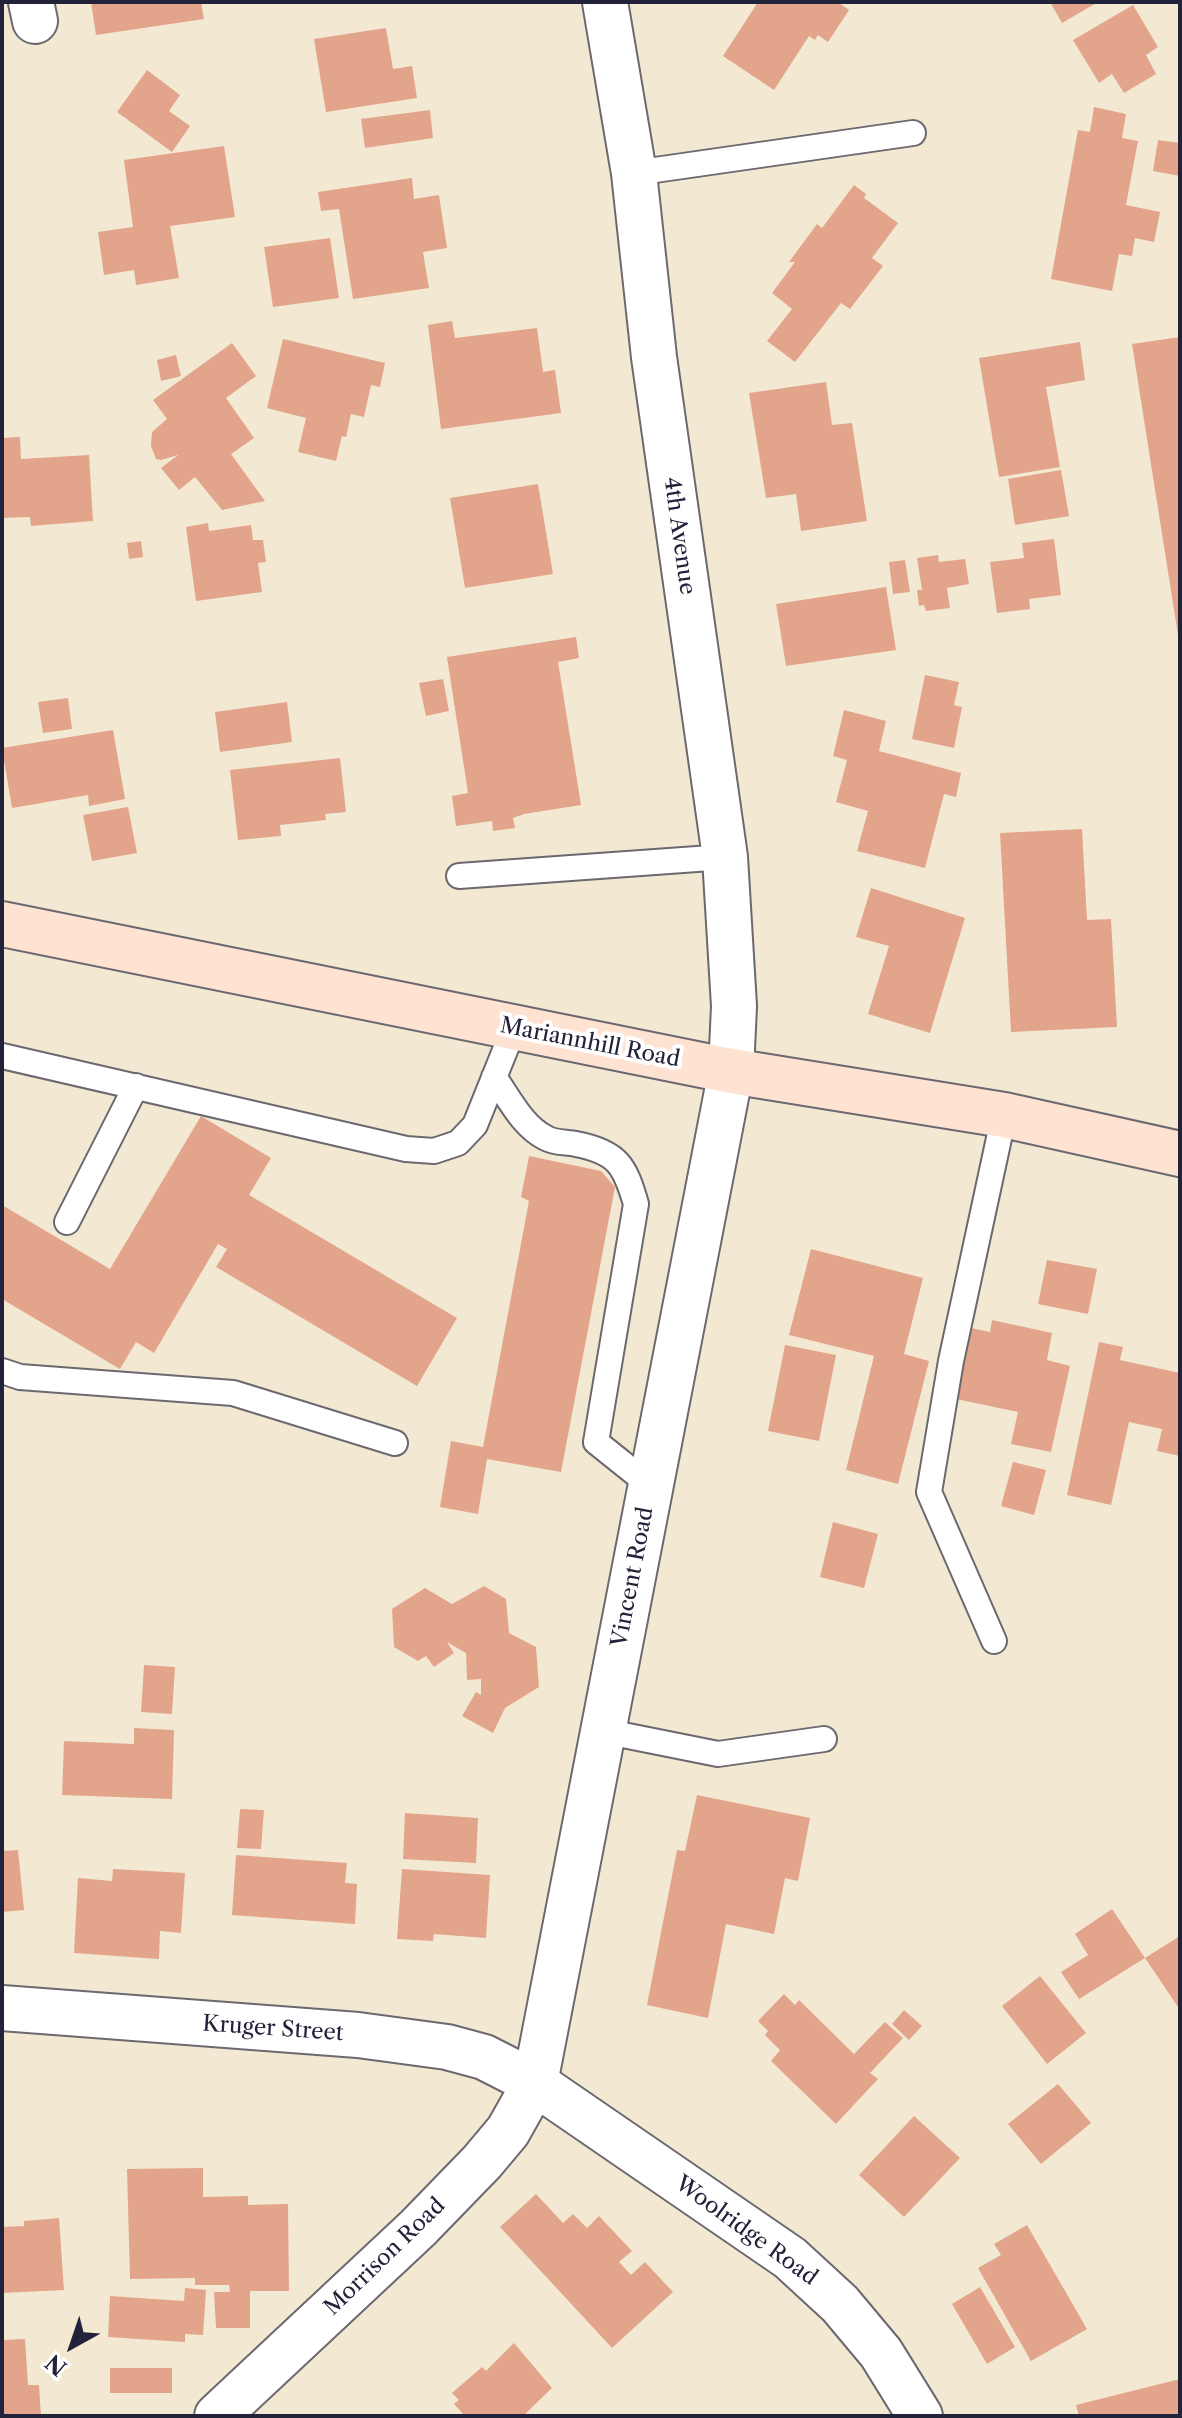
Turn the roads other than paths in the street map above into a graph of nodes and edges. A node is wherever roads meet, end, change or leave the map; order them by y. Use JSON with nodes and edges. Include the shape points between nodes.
{"nodes":[{"id":1,"x":605,"y":2,"type":"edge"},
{"id":2,"x":913,"y":133,"type":"dead end"},
{"id":3,"x":634,"y":173,"type":"junction"},
{"id":4,"x":725,"y":857,"type":"junction"},
{"id":5,"x":459,"y":876,"type":"dead end"},
{"id":6,"x":2,"y":924,"type":"edge"},
{"id":7,"x":514,"y":1028,"type":"junction"},
{"id":8,"x":5,"y":1064,"type":"edge"},
{"id":9,"x":731,"y":1071,"type":"junction"},
{"id":10,"x":494,"y":1077,"type":"junction"},
{"id":11,"x":136,"y":1086,"type":"junction"},
{"id":12,"x":1004,"y":1115,"type":"junction"},
{"id":13,"x":1180,"y":1154,"type":"edge"},
{"id":14,"x":67,"y":1222,"type":"dead end"},
{"id":15,"x":2,"y":1371,"type":"edge"},
{"id":16,"x":395,"y":1443,"type":"dead end"},
{"id":17,"x":651,"y":1486,"type":"junction"},
{"id":18,"x":994,"y":1641,"type":"dead end"},
{"id":19,"x":603,"y":1731,"type":"junction"},
{"id":20,"x":824,"y":1739,"type":"dead end"},
{"id":21,"x":2,"y":2008,"type":"edge"},
{"id":22,"x":535,"y":2083,"type":"junction"},
{"id":23,"x":217,"y":2416,"type":"edge"},
{"id":24,"x":920,"y":2416,"type":"edge"}],
"edges":[{"from":1,"to":3,"type":"street","name":"4th Avenue"},
{"from":2,"to":3,"type":"lane"},
{"from":3,"to":4,"type":"street","name":"4th Avenue","via":[[654,357]]},
{"from":4,"to":5,"type":"lane"},
{"from":4,"to":9,"type":"street","name":"4th Avenue","via":[[734,1006]]},
{"from":6,"to":7,"type":"street","name":"Mariannhill Road"},
{"from":7,"to":9,"type":"street","name":"Mariannhill Road"},
{"from":7,"to":10,"type":"lane"},
{"from":8,"to":11,"type":"lane"},
{"from":9,"to":12,"type":"street","name":"Mariannhill Road"},
{"from":9,"to":17,"type":"street","name":"Vincent Road"},
{"from":10,"to":11,"type":"lane","via":[[475,1125],[458,1143],[434,1151],[406,1149]]},
{"from":10,"to":17,"type":"lane","via":[[527,1124],[548,1140],[610,1155],[626,1171],[636,1204],[596,1442]]},
{"from":11,"to":14,"type":"lane"},
{"from":12,"to":13,"type":"street","name":"Mariannhill Road"},
{"from":12,"to":18,"type":"lane","via":[[929,1492]]},
{"from":15,"to":16,"type":"lane","via":[[20,1377],[233,1393]]},
{"from":17,"to":19,"type":"street","name":"Vincent Road"},
{"from":19,"to":20,"type":"lane","via":[[718,1754]]},
{"from":19,"to":22,"type":"street","name":"Vincent Road"},
{"from":21,"to":22,"type":"street","name":"Kruger Street","via":[[358,2035],[447,2047],[484,2057]]},
{"from":22,"to":23,"type":"street","name":"Morrison Road","via":[[508,2131],[461,2184]]},
{"from":22,"to":24,"type":"street","name":"Woolridge Road","via":[[790,2258],[873,2343]]}]}
